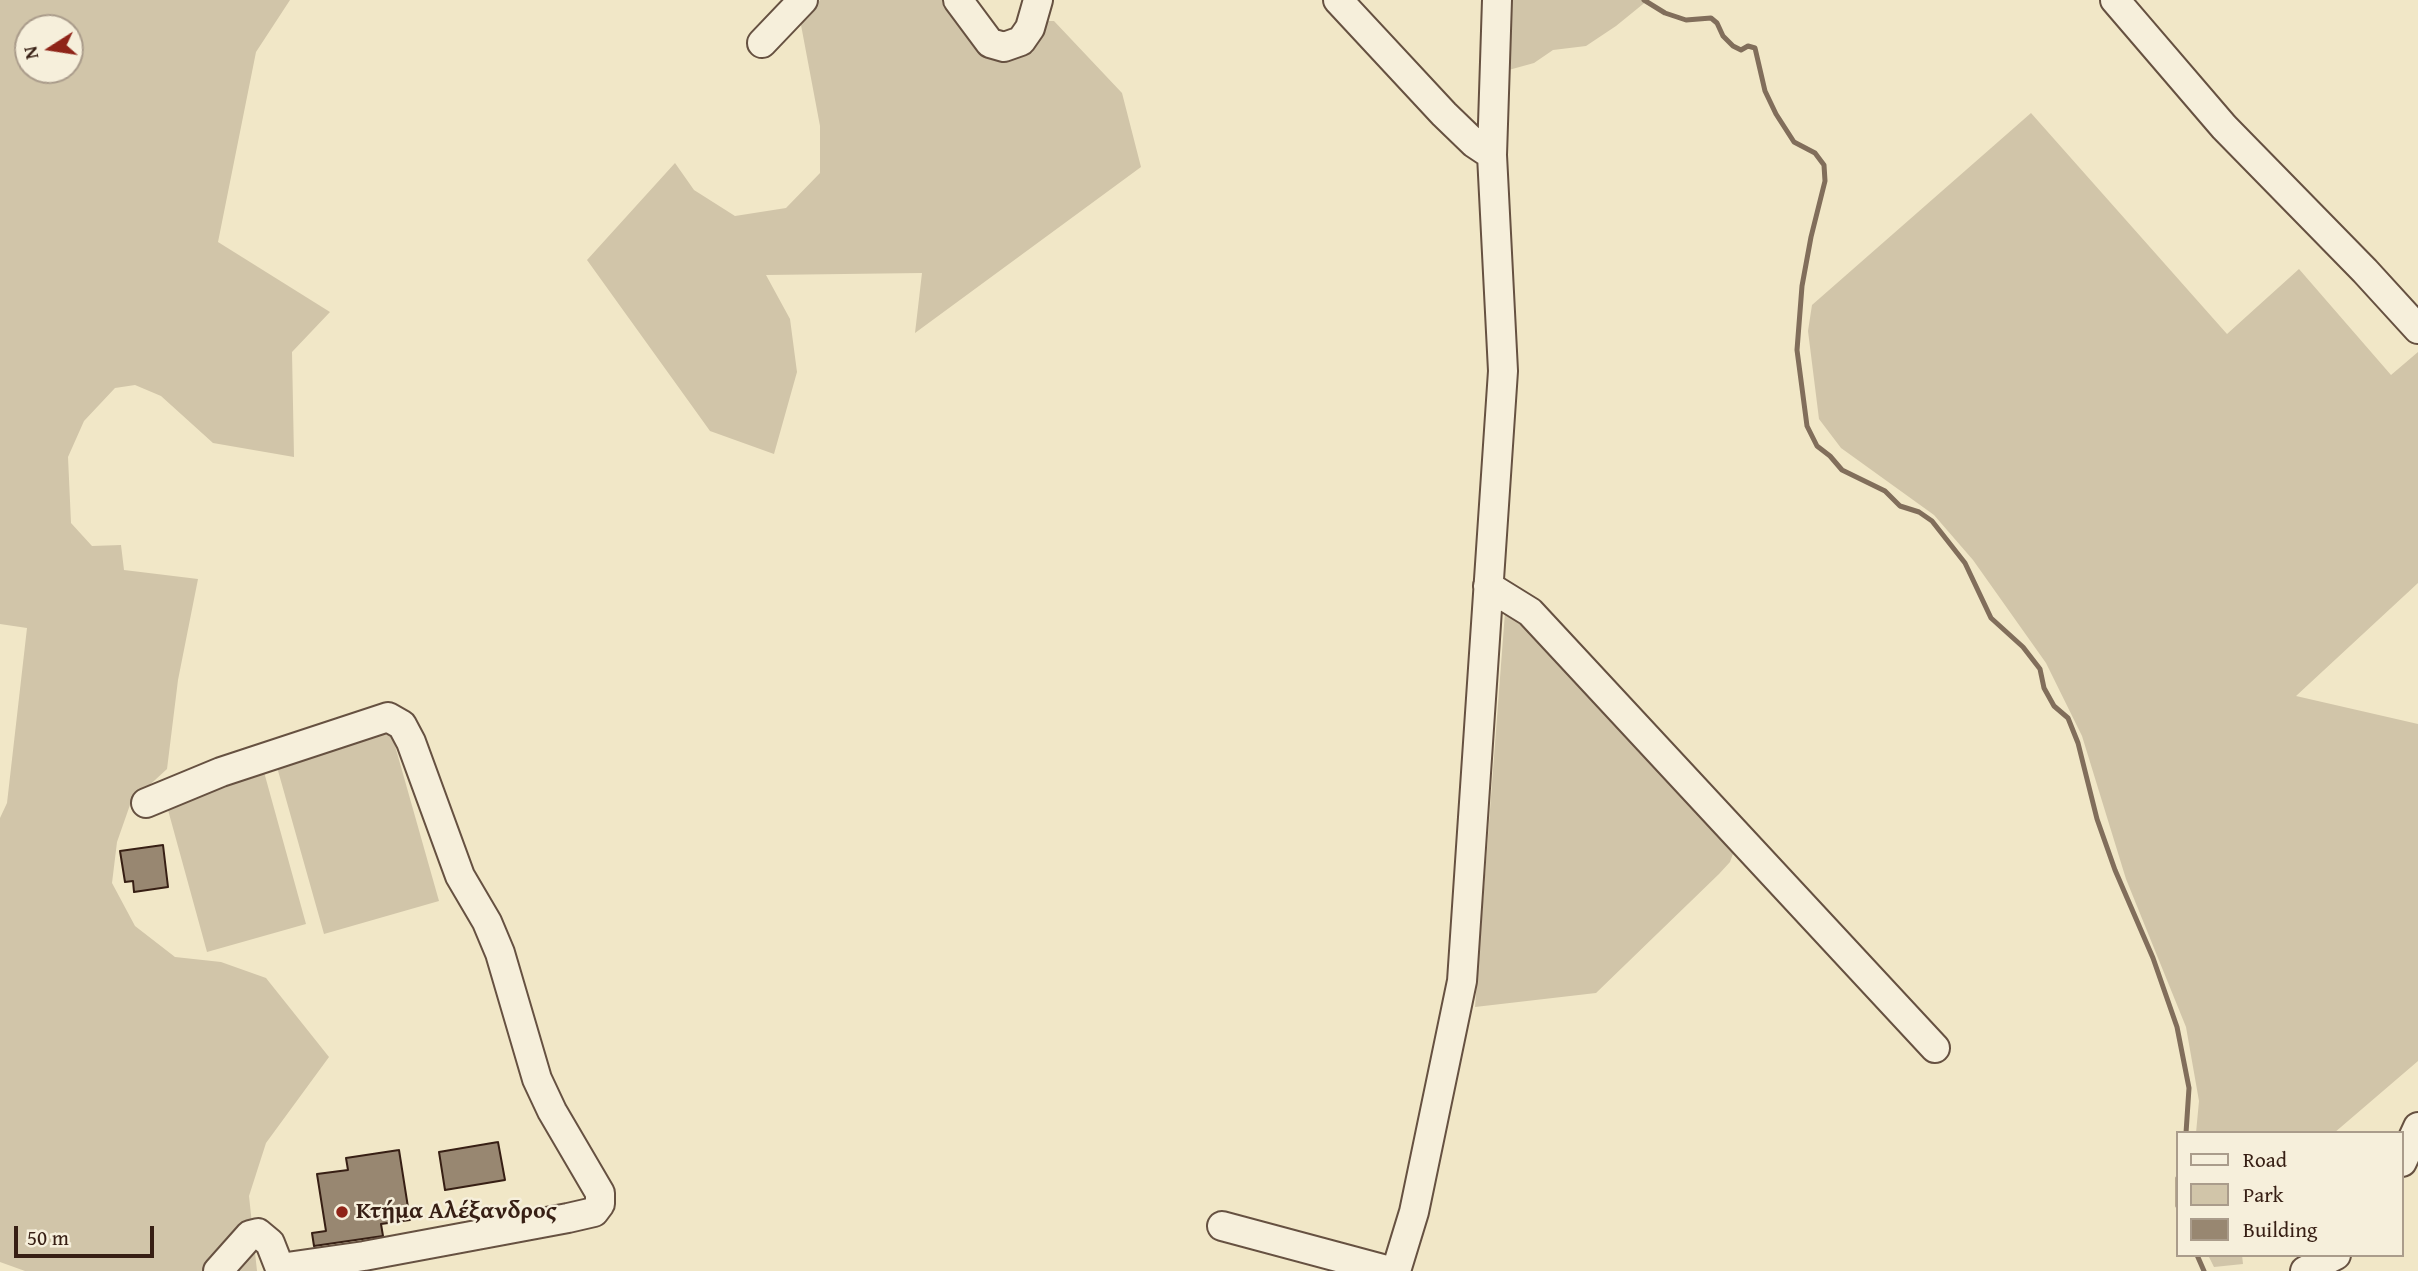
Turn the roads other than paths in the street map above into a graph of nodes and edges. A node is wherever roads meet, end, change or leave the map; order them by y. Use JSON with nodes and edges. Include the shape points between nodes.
{"nodes":[{"id":1,"x":803,"y":0,"type":"edge"},
{"id":2,"x":958,"y":0,"type":"edge"},
{"id":3,"x":1038,"y":0,"type":"edge"},
{"id":4,"x":1338,"y":0,"type":"edge"},
{"id":5,"x":1497,"y":0,"type":"edge"},
{"id":6,"x":2115,"y":0,"type":"edge"},
{"id":7,"x":762,"y":43,"type":"dead end"},
{"id":8,"x":1492,"y":155,"type":"junction"},
{"id":9,"x":2418,"y":329,"type":"edge"},
{"id":10,"x":1488,"y":586,"type":"junction"},
{"id":11,"x":146,"y":803,"type":"dead end"},
{"id":12,"x":1936,"y":1048,"type":"dead end"},
{"id":13,"x":2418,"y":1127,"type":"edge"},
{"id":14,"x":2404,"y":1158,"type":"edge"},
{"id":15,"x":1222,"y":1226,"type":"dead end"},
{"id":16,"x":2332,"y":1257,"type":"edge"},
{"id":17,"x":281,"y":1269,"type":"edge"},
{"id":18,"x":218,"y":1271,"type":"edge"},
{"id":19,"x":1390,"y":1271,"type":"edge"},
{"id":20,"x":1396,"y":1271,"type":"edge"},
{"id":21,"x":2305,"y":1271,"type":"edge"}],
"edges":[{"from":1,"to":7,"type":"street"},
{"from":2,"to":3,"type":"street","via":[[990,43],[1004,47],[1021,41]]},
{"from":4,"to":8,"type":"street","via":[[1444,114]]},
{"from":5,"to":8,"type":"street"},
{"from":6,"to":9,"type":"street","via":[[2224,127]]},
{"from":8,"to":10,"type":"street","via":[[1503,371]]},
{"from":10,"to":12,"type":"street","via":[[1530,612]]},
{"from":10,"to":20,"type":"street","via":[[1462,981],[1414,1212]]},
{"from":11,"to":17,"type":"street","via":[[220,772],[388,717],[402,725],[460,876],[499,953],[537,1079],[600,1193],[594,1212],[568,1219]]},
{"from":13,"to":14,"type":"street"},
{"from":15,"to":19,"type":"street"},
{"from":16,"to":21,"type":"street"},
{"from":17,"to":18,"type":"street","via":[[270,1243],[257,1233]]}]}
